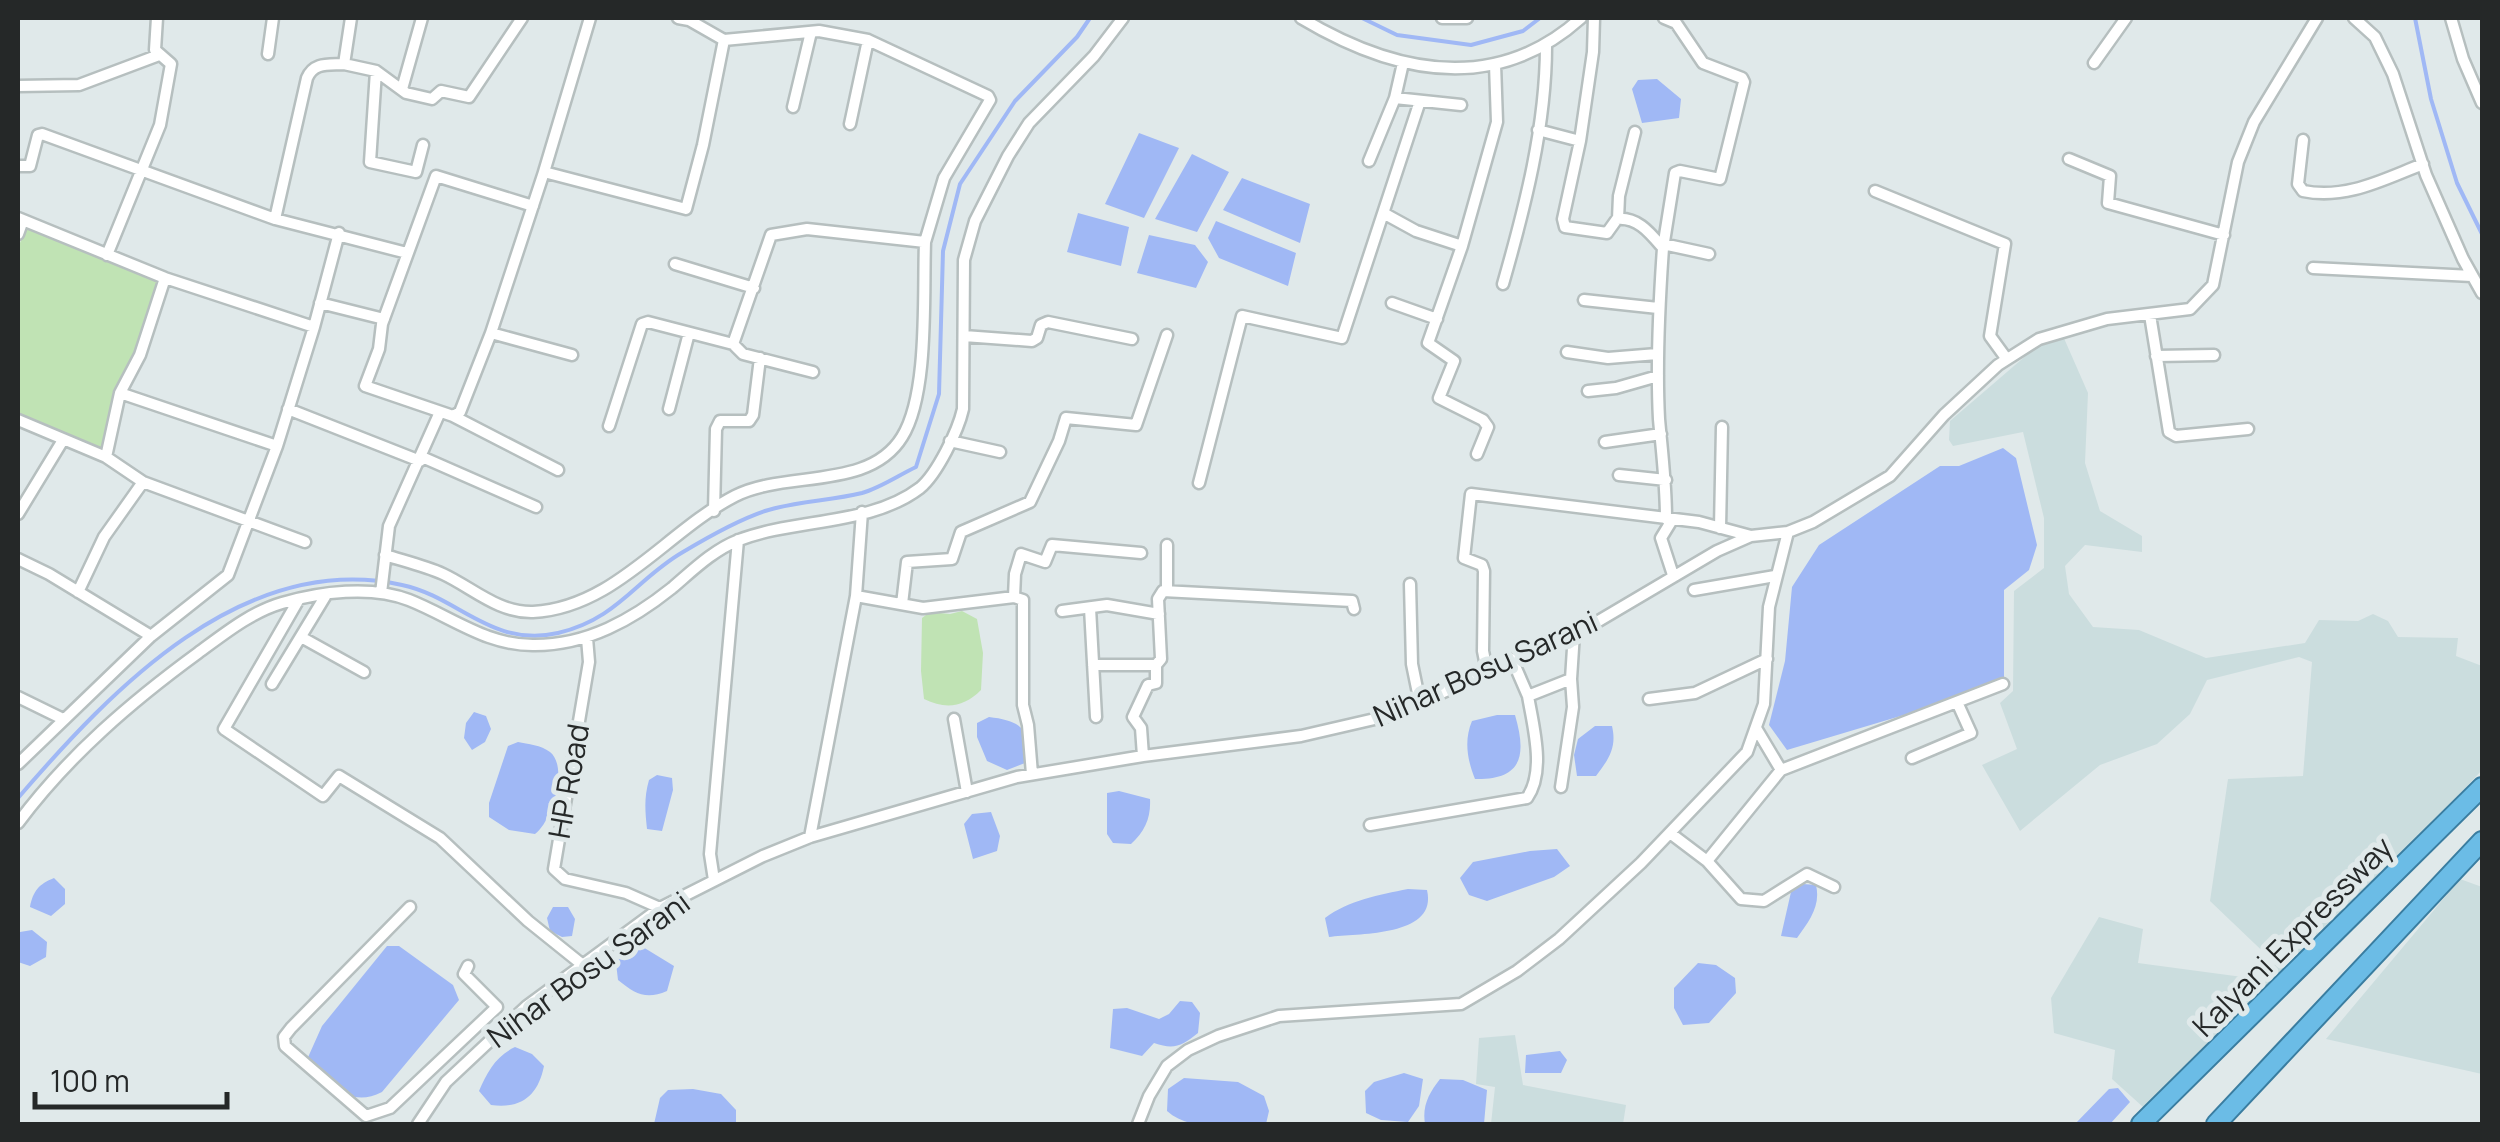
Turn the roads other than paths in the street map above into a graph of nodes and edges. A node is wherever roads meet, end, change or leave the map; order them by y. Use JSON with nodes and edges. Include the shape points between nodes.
{"nodes":[{"id":1,"x":156,"y":18,"type":"edge"},
{"id":2,"x":273,"y":18,"type":"edge"},
{"id":3,"x":351,"y":18,"type":"edge"},
{"id":4,"x":422,"y":18,"type":"edge"},
{"id":5,"x":522,"y":18,"type":"edge"},
{"id":6,"x":590,"y":18,"type":"edge"},
{"id":7,"x":678,"y":18,"type":"edge"},
{"id":8,"x":822,"y":18,"type":"edge"},
{"id":9,"x":1123,"y":18,"type":"edge"},
{"id":10,"x":1301,"y":18,"type":"edge"},
{"id":11,"x":1442,"y":18,"type":"edge"},
{"id":12,"x":1467,"y":18,"type":"edge"},
{"id":13,"x":1581,"y":18,"type":"edge"},
{"id":14,"x":1594,"y":18,"type":"edge"},
{"id":15,"x":1664,"y":18,"type":"edge"},
{"id":16,"x":2126,"y":18,"type":"edge"},
{"id":17,"x":2317,"y":18,"type":"edge"},
{"id":18,"x":2354,"y":18,"type":"edge"},
{"id":19,"x":2451,"y":18,"type":"edge"},
{"id":20,"x":694,"y":20,"type":"edge"},
{"id":21,"x":815,"y":31,"type":"junction"},
{"id":22,"x":724,"y":40,"type":"junction"},
{"id":23,"x":868,"y":40,"type":"junction"},
{"id":24,"x":1546,"y":46,"type":"junction"},
{"id":25,"x":268,"y":54,"type":"dead end"},
{"id":26,"x":158,"y":55,"type":"junction"},
{"id":27,"x":1403,"y":63,"type":"junction"},
{"id":28,"x":2094,"y":63,"type":"dead end"},
{"id":29,"x":344,"y":64,"type":"junction"},
{"id":30,"x":1495,"y":64,"type":"junction"},
{"id":31,"x":376,"y":71,"type":"junction"},
{"id":32,"x":18,"y":86,"type":"edge"},
{"id":33,"x":402,"y":89,"type":"junction"},
{"id":34,"x":1395,"y":98,"type":"junction"},
{"id":35,"x":1420,"y":101,"type":"junction"},
{"id":36,"x":2482,"y":103,"type":"edge"},
{"id":37,"x":1461,"y":105,"type":"dead end"},
{"id":38,"x":794,"y":107,"type":"dead end"},
{"id":39,"x":850,"y":124,"type":"dead end"},
{"id":40,"x":1538,"y":130,"type":"junction"},
{"id":41,"x":1636,"y":132,"type":"dead end"},
{"id":42,"x":1580,"y":140,"type":"junction"},
{"id":43,"x":2303,"y":140,"type":"dead end"},
{"id":44,"x":424,"y":145,"type":"dead end"},
{"id":45,"x":2069,"y":158,"type":"dead end"},
{"id":46,"x":1369,"y":161,"type":"dead end"},
{"id":47,"x":2423,"y":164,"type":"junction"},
{"id":48,"x":18,"y":166,"type":"edge"},
{"id":49,"x":142,"y":168,"type":"junction"},
{"id":50,"x":544,"y":172,"type":"junction"},
{"id":51,"x":1875,"y":191,"type":"dead end"},
{"id":52,"x":533,"y":206,"type":"junction"},
{"id":53,"x":1385,"y":214,"type":"junction"},
{"id":54,"x":20,"y":219,"type":"edge"},
{"id":55,"x":275,"y":219,"type":"junction"},
{"id":56,"x":1618,"y":219,"type":"junction"},
{"id":57,"x":339,"y":233,"type":"junction"},
{"id":58,"x":18,"y":234,"type":"edge"},
{"id":59,"x":2224,"y":235,"type":"junction"},
{"id":60,"x":925,"y":242,"type":"junction"},
{"id":61,"x":1462,"y":246,"type":"junction"},
{"id":62,"x":1663,"y":246,"type":"junction"},
{"id":63,"x":407,"y":253,"type":"junction"},
{"id":64,"x":107,"y":254,"type":"junction"},
{"id":65,"x":1709,"y":254,"type":"dead end"},
{"id":66,"x":675,"y":264,"type":"dead end"},
{"id":67,"x":2313,"y":268,"type":"dead end"},
{"id":68,"x":2472,"y":276,"type":"junction"},
{"id":69,"x":165,"y":278,"type":"junction"},
{"id":70,"x":1503,"y":284,"type":"dead end"},
{"id":71,"x":754,"y":288,"type":"junction"},
{"id":72,"x":2482,"y":292,"type":"edge"},
{"id":73,"x":1584,"y":300,"type":"dead end"},
{"id":74,"x":1392,"y":303,"type":"dead end"},
{"id":75,"x":320,"y":304,"type":"junction"},
{"id":76,"x":1658,"y":308,"type":"junction"},
{"id":77,"x":2150,"y":315,"type":"junction"},
{"id":78,"x":384,"y":319,"type":"junction"},
{"id":79,"x":1437,"y":320,"type":"junction"},
{"id":80,"x":314,"y":327,"type":"junction"},
{"id":81,"x":491,"y":333,"type":"junction"},
{"id":82,"x":689,"y":333,"type":"junction"},
{"id":83,"x":1167,"y":335,"type":"dead end"},
{"id":84,"x":964,"y":336,"type":"junction"},
{"id":85,"x":1132,"y":339,"type":"dead end"},
{"id":86,"x":733,"y":344,"type":"junction"},
{"id":87,"x":1566,"y":352,"type":"dead end"},
{"id":88,"x":1658,"y":354,"type":"junction"},
{"id":89,"x":572,"y":355,"type":"dead end"},
{"id":90,"x":2214,"y":355,"type":"dead end"},
{"id":91,"x":2156,"y":356,"type":"junction"},
{"id":92,"x":760,"y":358,"type":"junction"},
{"id":93,"x":2006,"y":358,"type":"junction"},
{"id":94,"x":813,"y":372,"type":"dead end"},
{"id":95,"x":1658,"y":376,"type":"junction"},
{"id":96,"x":1588,"y":391,"type":"dead end"},
{"id":97,"x":120,"y":392,"type":"junction"},
{"id":98,"x":288,"y":409,"type":"junction"},
{"id":99,"x":669,"y":409,"type":"dead end"},
{"id":100,"x":446,"y":414,"type":"junction"},
{"id":101,"x":18,"y":420,"type":"edge"},
{"id":102,"x":609,"y":426,"type":"dead end"},
{"id":103,"x":1722,"y":428,"type":"dead end"},
{"id":104,"x":2248,"y":429,"type":"dead end"},
{"id":105,"x":1661,"y":434,"type":"junction"},
{"id":106,"x":63,"y":440,"type":"junction"},
{"id":107,"x":950,"y":441,"type":"junction"},
{"id":108,"x":1605,"y":442,"type":"dead end"},
{"id":109,"x":277,"y":446,"type":"junction"},
{"id":110,"x":1000,"y":452,"type":"dead end"},
{"id":111,"x":1476,"y":454,"type":"dead end"},
{"id":112,"x":106,"y":457,"type":"junction"},
{"id":113,"x":421,"y":459,"type":"junction"},
{"id":114,"x":558,"y":470,"type":"dead end"},
{"id":115,"x":1619,"y":475,"type":"dead end"},
{"id":116,"x":1666,"y":480,"type":"junction"},
{"id":117,"x":143,"y":482,"type":"junction"},
{"id":118,"x":1199,"y":483,"type":"dead end"},
{"id":119,"x":536,"y":507,"type":"dead end"},
{"id":120,"x":714,"y":510,"type":"junction"},
{"id":121,"x":862,"y":512,"type":"junction"},
{"id":122,"x":18,"y":514,"type":"edge"},
{"id":123,"x":1669,"y":519,"type":"junction"},
{"id":124,"x":250,"y":522,"type":"junction"},
{"id":125,"x":1720,"y":528,"type":"junction"},
{"id":126,"x":1788,"y":532,"type":"junction"},
{"id":127,"x":1752,"y":536,"type":"junction"},
{"id":128,"x":738,"y":540,"type":"junction"},
{"id":129,"x":305,"y":542,"type":"dead end"},
{"id":130,"x":1167,"y":545,"type":"dead end"},
{"id":131,"x":1140,"y":553,"type":"dead end"},
{"id":132,"x":386,"y":554,"type":"junction"},
{"id":133,"x":18,"y":559,"type":"edge"},
{"id":134,"x":1673,"y":575,"type":"junction"},
{"id":135,"x":1775,"y":576,"type":"junction"},
{"id":136,"x":1410,"y":584,"type":"dead end"},
{"id":137,"x":381,"y":590,"type":"junction"},
{"id":138,"x":1167,"y":590,"type":"junction"},
{"id":139,"x":1694,"y":590,"type":"dead end"},
{"id":140,"x":78,"y":592,"type":"junction"},
{"id":141,"x":326,"y":595,"type":"junction"},
{"id":142,"x":856,"y":596,"type":"junction"},
{"id":143,"x":1014,"y":597,"type":"junction"},
{"id":144,"x":299,"y":599,"type":"junction"},
{"id":145,"x":902,"y":604,"type":"junction"},
{"id":146,"x":1090,"y":608,"type":"junction"},
{"id":147,"x":1354,"y":609,"type":"dead end"},
{"id":148,"x":1062,"y":611,"type":"dead end"},
{"id":149,"x":1159,"y":614,"type":"junction"},
{"id":150,"x":1574,"y":634,"type":"junction"},
{"id":151,"x":150,"y":636,"type":"junction"},
{"id":152,"x":301,"y":636,"type":"junction"},
{"id":153,"x":586,"y":638,"type":"junction"},
{"id":154,"x":1767,"y":659,"type":"junction"},
{"id":155,"x":1512,"y":660,"type":"junction"},
{"id":156,"x":1156,"y":665,"type":"junction"},
{"id":157,"x":1093,"y":666,"type":"junction"},
{"id":158,"x":364,"y":672,"type":"dead end"},
{"id":159,"x":1487,"y":672,"type":"junction"},
{"id":160,"x":1572,"y":679,"type":"junction"},
{"id":161,"x":272,"y":684,"type":"dead end"},
{"id":162,"x":2003,"y":684,"type":"dead end"},
{"id":163,"x":1528,"y":696,"type":"junction"},
{"id":164,"x":18,"y":697,"type":"edge"},
{"id":165,"x":1649,"y":698,"type":"dead end"},
{"id":166,"x":1957,"y":702,"type":"junction"},
{"id":167,"x":1420,"y":703,"type":"junction"},
{"id":168,"x":1096,"y":718,"type":"dead end"},
{"id":169,"x":62,"y":719,"type":"junction"},
{"id":170,"x":954,"y":719,"type":"dead end"},
{"id":171,"x":1756,"y":728,"type":"junction"},
{"id":172,"x":1144,"y":756,"type":"junction"},
{"id":173,"x":1912,"y":758,"type":"dead end"},
{"id":174,"x":18,"y":764,"type":"edge"},
{"id":175,"x":1781,"y":770,"type":"junction"},
{"id":176,"x":1032,"y":774,"type":"junction"},
{"id":177,"x":2482,"y":786,"type":"edge"},
{"id":178,"x":1561,"y":788,"type":"dead end"},
{"id":179,"x":966,"y":792,"type":"junction"},
{"id":180,"x":18,"y":823,"type":"edge"},
{"id":181,"x":1370,"y":825,"type":"dead end"},
{"id":182,"x":1670,"y":832,"type":"junction"},
{"id":183,"x":810,"y":837,"type":"junction"},
{"id":184,"x":2482,"y":842,"type":"edge"},
{"id":185,"x":1707,"y":861,"type":"junction"},
{"id":186,"x":714,"y":880,"type":"junction"},
{"id":187,"x":1834,"y":887,"type":"dead end"},
{"id":188,"x":410,"y":907,"type":"dead end"},
{"id":189,"x":660,"y":908,"type":"junction"},
{"id":190,"x":468,"y":966,"type":"dead end"},
{"id":191,"x":584,"y":966,"type":"junction"},
{"id":192,"x":418,"y":1124,"type":"edge"},
{"id":193,"x":1138,"y":1124,"type":"edge"},
{"id":194,"x":2141,"y":1124,"type":"edge"},
{"id":195,"x":2216,"y":1124,"type":"edge"}],
"edges":[{"from":1,"to":26,"type":"street"},
{"from":2,"to":25,"type":"street"},
{"from":3,"to":29,"type":"street"},
{"from":4,"to":33,"type":"street"},
{"from":5,"to":33,"type":"street","via":[[468,98],[441,90],[430,99]]},
{"from":6,"to":50,"type":"street"},
{"from":7,"to":20,"type":"street"},
{"from":8,"to":21,"type":"street"},
{"from":9,"to":84,"type":"street","via":[[1029,123],[983,206],[964,260]]},
{"from":10,"to":27,"type":"street"},
{"from":11,"to":12,"type":"street"},
{"from":13,"to":24,"type":"street"},
{"from":14,"to":42,"type":"street"},
{"from":15,"to":62,"type":"street","via":[[1676,23],[1704,63],[1744,82],[1720,179],[1674,173]]},
{"from":16,"to":28,"type":"street"},
{"from":17,"to":59,"type":"street","name":"Nihar Bosu Sarani","via":[[2254,122],[2238,162]]},
{"from":18,"to":47,"type":"street","via":[[2375,38],[2394,74]]},
{"from":19,"to":36,"type":"street"},
{"from":20,"to":22,"type":"street"},
{"from":21,"to":22,"type":"street"},
{"from":21,"to":23,"type":"street"},
{"from":21,"to":38,"type":"street"},
{"from":22,"to":50,"type":"street","via":[[686,208]]},
{"from":23,"to":39,"type":"street"},
{"from":23,"to":60,"type":"street","via":[[990,100],[942,184]]},
{"from":24,"to":30,"type":"street"},
{"from":24,"to":40,"type":"street"},
{"from":26,"to":32,"type":"street","via":[[80,85]]},
{"from":26,"to":49,"type":"street","via":[[171,70]]},
{"from":27,"to":30,"type":"street","via":[[1451,70]]},
{"from":27,"to":34,"type":"street"},
{"from":29,"to":31,"type":"street"},
{"from":29,"to":55,"type":"street","via":[[311,68]]},
{"from":30,"to":61,"type":"street","via":[[1497,122]]},
{"from":31,"to":33,"type":"street"},
{"from":31,"to":44,"type":"street","via":[[368,160],[416,172]]},
{"from":34,"to":35,"type":"street"},
{"from":34,"to":46,"type":"street"},
{"from":35,"to":37,"type":"street"},
{"from":35,"to":53,"type":"street"},
{"from":40,"to":42,"type":"street"},
{"from":40,"to":70,"type":"street"},
{"from":41,"to":56,"type":"street"},
{"from":42,"to":56,"type":"street","via":[[1563,224],[1607,233]]},
{"from":43,"to":47,"type":"street","via":[[2298,184],[2313,193],[2354,191]]},
{"from":45,"to":59,"type":"street","via":[[2110,176],[2111,204]]},
{"from":47,"to":68,"type":"street"},
{"from":48,"to":49,"type":"street","via":[[31,165],[42,134]]},
{"from":49,"to":55,"type":"street"},
{"from":49,"to":64,"type":"street"},
{"from":50,"to":52,"type":"street"},
{"from":51,"to":93,"type":"street","via":[[2005,244],[1990,336]]},
{"from":52,"to":63,"type":"street","via":[[436,176]]},
{"from":52,"to":81,"type":"street"},
{"from":53,"to":61,"type":"street"},
{"from":53,"to":118,"type":"street","via":[[1342,338],[1242,316]]},
{"from":54,"to":58,"type":"street"},
{"from":54,"to":64,"type":"street"},
{"from":55,"to":57,"type":"street"},
{"from":56,"to":62,"type":"street","via":[[1647,229]]},
{"from":57,"to":63,"type":"street"},
{"from":57,"to":75,"type":"street"},
{"from":59,"to":77,"type":"street","name":"Nihar Bosu Sarani","via":[[2213,285],[2190,309]]},
{"from":60,"to":71,"type":"street","via":[[807,229],[775,232]]},
{"from":60,"to":120,"type":"street","via":[[918,396],[896,447],[870,466],[742,493]]},
{"from":61,"to":79,"type":"street"},
{"from":62,"to":65,"type":"street"},
{"from":62,"to":76,"type":"street"},
{"from":63,"to":78,"type":"street"},
{"from":64,"to":69,"type":"street"},
{"from":66,"to":71,"type":"street"},
{"from":67,"to":68,"type":"street"},
{"from":68,"to":72,"type":"street"},
{"from":69,"to":80,"type":"street"},
{"from":69,"to":97,"type":"street","via":[[140,355]]},
{"from":71,"to":86,"type":"street"},
{"from":73,"to":76,"type":"street"},
{"from":74,"to":79,"type":"street"},
{"from":75,"to":78,"type":"street"},
{"from":75,"to":80,"type":"street"},
{"from":76,"to":88,"type":"street"},
{"from":77,"to":91,"type":"street"},
{"from":77,"to":93,"type":"street","name":"Nihar Bosu Sarani","via":[[2107,319],[2039,339]]},
{"from":78,"to":100,"type":"street","via":[[364,386]]},
{"from":79,"to":111,"type":"street","via":[[1428,343],[1454,361],[1439,398],[1488,427]]},
{"from":80,"to":98,"type":"street"},
{"from":81,"to":89,"type":"street"},
{"from":81,"to":100,"type":"street","via":[[466,404]]},
{"from":82,"to":86,"type":"street"},
{"from":82,"to":99,"type":"street"},
{"from":82,"to":102,"type":"street","via":[[642,324]]},
{"from":83,"to":145,"type":"street","via":[[1136,425],[1066,418],[1030,502],[961,532],[952,558],[907,562]]},
{"from":84,"to":85,"type":"street","via":[[1032,341],[1048,322]]},
{"from":84,"to":107,"type":"street","via":[[962,410]]},
{"from":86,"to":92,"type":"street"},
{"from":87,"to":88,"type":"street","via":[[1608,358]]},
{"from":88,"to":95,"type":"street"},
{"from":90,"to":91,"type":"street"},
{"from":91,"to":104,"type":"street","via":[[2172,434]]},
{"from":92,"to":94,"type":"street"},
{"from":92,"to":120,"type":"street","via":[[749,421],[720,421],[716,429]]},
{"from":93,"to":126,"type":"street","name":"Nihar Bosu Sarani","via":[[1890,476]]},
{"from":95,"to":96,"type":"street"},
{"from":95,"to":105,"type":"street"},
{"from":97,"to":109,"type":"street"},
{"from":97,"to":112,"type":"street"},
{"from":98,"to":109,"type":"street"},
{"from":98,"to":113,"type":"street"},
{"from":100,"to":113,"type":"street"},
{"from":100,"to":114,"type":"street"},
{"from":101,"to":106,"type":"street"},
{"from":103,"to":125,"type":"street"},
{"from":105,"to":108,"type":"street"},
{"from":105,"to":116,"type":"street"},
{"from":106,"to":112,"type":"street"},
{"from":106,"to":122,"type":"street"},
{"from":107,"to":110,"type":"street"},
{"from":107,"to":121,"type":"street","via":[[916,490]]},
{"from":109,"to":124,"type":"street"},
{"from":112,"to":117,"type":"street"},
{"from":113,"to":119,"type":"street"},
{"from":113,"to":132,"type":"street","via":[[389,526]]},
{"from":115,"to":116,"type":"street"},
{"from":116,"to":123,"type":"street"},
{"from":117,"to":124,"type":"street"},
{"from":117,"to":140,"type":"street","via":[[104,538]]},
{"from":120,"to":132,"type":"street","via":[[606,588],[558,610],[507,609]]},
{"from":121,"to":128,"type":"street"},
{"from":121,"to":142,"type":"street"},
{"from":123,"to":125,"type":"street"},
{"from":123,"to":134,"type":"street","via":[[1661,538]]},
{"from":123,"to":159,"type":"street","via":[[1470,494],[1464,558],[1484,571]]},
{"from":124,"to":129,"type":"street"},
{"from":124,"to":151,"type":"street","via":[[225,579]]},
{"from":125,"to":127,"type":"street"},
{"from":126,"to":127,"type":"street","name":"Nihar Bosu Sarani"},
{"from":126,"to":135,"type":"street"},
{"from":127,"to":134,"type":"street","name":"Nihar Bosu Sarani"},
{"from":128,"to":153,"type":"street","via":[[632,618]]},
{"from":128,"to":186,"type":"street","via":[[710,854]]},
{"from":130,"to":138,"type":"street"},
{"from":131,"to":143,"type":"street","via":[[1052,545],[1046,562],[1022,554]]},
{"from":132,"to":137,"type":"street"},
{"from":133,"to":140,"type":"street"},
{"from":134,"to":150,"type":"street","name":"Nihar Bosu Sarani"},
{"from":135,"to":139,"type":"street"},
{"from":135,"to":154,"type":"street"},
{"from":136,"to":167,"type":"street"},
{"from":137,"to":141,"type":"street"},
{"from":137,"to":153,"type":"street","via":[[504,643],[539,646]]},
{"from":138,"to":147,"type":"street","via":[[1352,601]]},
{"from":138,"to":149,"type":"street","via":[[1159,594]]},
{"from":140,"to":151,"type":"street"},
{"from":141,"to":144,"type":"street"},
{"from":141,"to":152,"type":"street"},
{"from":142,"to":145,"type":"street"},
{"from":142,"to":183,"type":"street"},
{"from":143,"to":145,"type":"street","via":[[923,608]]},
{"from":143,"to":176,"type":"street","via":[[1023,602],[1023,706]]},
{"from":144,"to":180,"type":"street","via":[[262,610],[157,683],[100,732]]},
{"from":144,"to":191,"type":"street","via":[[224,729],[324,796],[340,776],[430,831]]},
{"from":146,"to":148,"type":"street"},
{"from":146,"to":149,"type":"street"},
{"from":146,"to":157,"type":"street"},
{"from":149,"to":156,"type":"street"},
{"from":150,"to":155,"type":"street","name":"Nihar Bosu Sarani"},
{"from":150,"to":160,"type":"street"},
{"from":151,"to":169,"type":"street"},
{"from":152,"to":158,"type":"street"},
{"from":152,"to":161,"type":"street"},
{"from":153,"to":189,"type":"street","name":"HP Road","via":[[589,662],[554,869]]},
{"from":154,"to":165,"type":"street","via":[[1695,693]]},
{"from":154,"to":171,"type":"street"},
{"from":155,"to":159,"type":"street","name":"Nihar Bosu Sarani"},
{"from":155,"to":163,"type":"street"},
{"from":156,"to":157,"type":"street"},
{"from":156,"to":172,"type":"street","via":[[1156,683],[1148,685],[1133,718]]},
{"from":157,"to":168,"type":"street"},
{"from":159,"to":167,"type":"street","name":"Nihar Bosu Sarani"},
{"from":160,"to":163,"type":"street"},
{"from":160,"to":178,"type":"street"},
{"from":162,"to":166,"type":"street"},
{"from":163,"to":181,"type":"street","via":[[1536,760],[1526,798]]},
{"from":164,"to":169,"type":"street"},
{"from":166,"to":173,"type":"street","via":[[1971,734]]},
{"from":166,"to":175,"type":"street"},
{"from":167,"to":172,"type":"street","name":"Nihar Bosu Sarani","via":[[1301,736]]},
{"from":169,"to":174,"type":"street"},
{"from":170,"to":179,"type":"street"},
{"from":171,"to":175,"type":"street"},
{"from":171,"to":182,"type":"street","via":[[1747,752]]},
{"from":172,"to":176,"type":"street","name":"Nihar Bosu Sarani"},
{"from":175,"to":185,"type":"street"},
{"from":176,"to":179,"type":"street","name":"Nihar Bosu Sarani"},
{"from":177,"to":194,"type":"highway","name":"Kalyani Expressway"},
{"from":179,"to":183,"type":"street","name":"Nihar Bosu Sarani"},
{"from":182,"to":185,"type":"street"},
{"from":182,"to":193,"type":"street","via":[[1558,939],[1468,1001],[1280,1016],[1218,1036],[1168,1066]]},
{"from":183,"to":186,"type":"street","name":"Nihar Bosu Sarani"},
{"from":184,"to":195,"type":"highway"},
{"from":185,"to":187,"type":"street","via":[[1747,901],[1771,898],[1808,874]]},
{"from":186,"to":189,"type":"street","name":"Nihar Bosu Sarani"},
{"from":188,"to":190,"type":"street","via":[[292,1028],[285,1046],[366,1116],[390,1108],[497,1007],[464,974]]},
{"from":189,"to":191,"type":"street","name":"Nihar Bosu Sarani"},
{"from":191,"to":192,"type":"street","name":"Nihar Bosu Sarani","via":[[485,1043],[436,1092]]}]}
